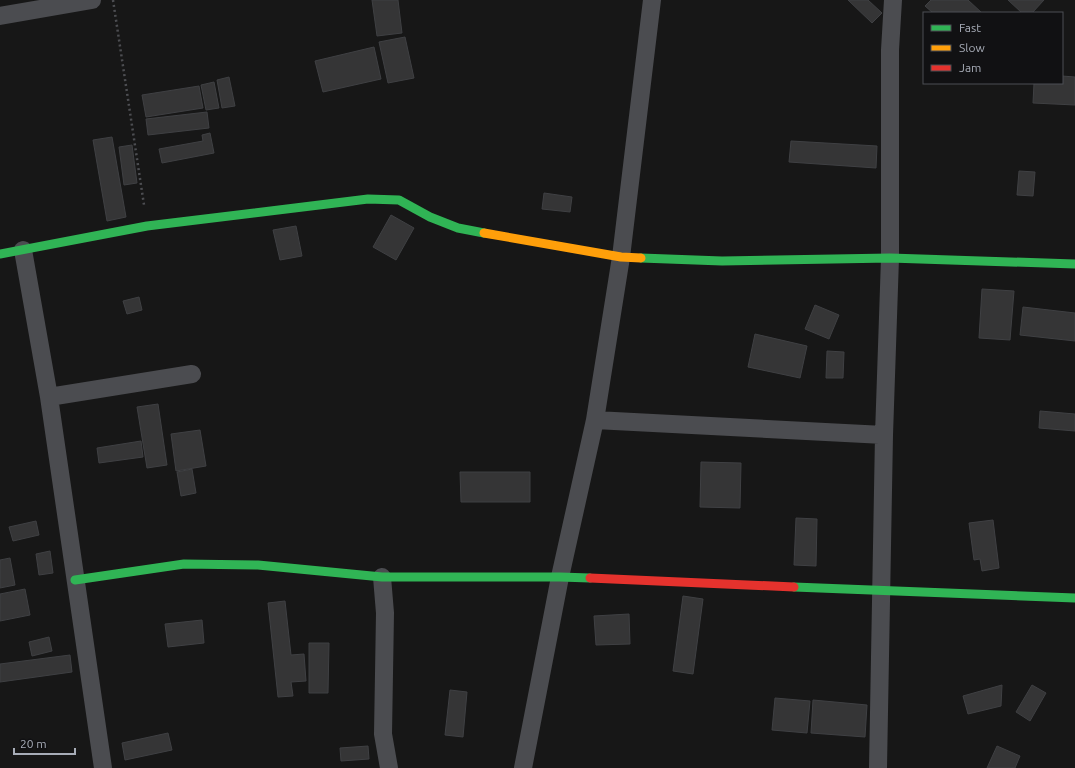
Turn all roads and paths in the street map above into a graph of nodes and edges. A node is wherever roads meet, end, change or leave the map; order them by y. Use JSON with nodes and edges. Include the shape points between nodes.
{"nodes":[{"id":1,"x":92,"y":0,"type":"edge"},
{"id":2,"x":113,"y":0,"type":"edge"},
{"id":3,"x":652,"y":0,"type":"edge"},
{"id":4,"x":894,"y":0,"type":"edge"},
{"id":5,"x":0,"y":16,"type":"edge"},
{"id":6,"x":147,"y":226,"type":"junction"},
{"id":7,"x":23,"y":250,"type":"junction"},
{"id":8,"x":0,"y":254,"type":"edge"},
{"id":9,"x":621,"y":257,"type":"junction"},
{"id":10,"x":890,"y":258,"type":"junction"},
{"id":11,"x":1075,"y":264,"type":"edge"},
{"id":12,"x":192,"y":374,"type":"dead end"},
{"id":13,"x":49,"y":397,"type":"junction"},
{"id":14,"x":595,"y":420,"type":"junction"},
{"id":15,"x":884,"y":435,"type":"junction"},
{"id":16,"x":382,"y":577,"type":"junction"},
{"id":17,"x":560,"y":577,"type":"junction"},
{"id":18,"x":75,"y":580,"type":"junction"},
{"id":19,"x":881,"y":591,"type":"junction"},
{"id":20,"x":1075,"y":598,"type":"edge"},
{"id":21,"x":103,"y":768,"type":"edge"},
{"id":22,"x":389,"y":768,"type":"edge"},
{"id":23,"x":523,"y":768,"type":"edge"},
{"id":24,"x":878,"y":768,"type":"edge"}],
"edges":[{"from":1,"to":5,"type":"street"},
{"from":2,"to":6,"type":"path"},
{"from":3,"to":9,"type":"street"},
{"from":4,"to":10,"type":"street","via":[[890,50]]},
{"from":6,"to":7,"type":"street"},
{"from":6,"to":9,"type":"street","via":[[368,199],[399,200],[430,217],[458,228]]},
{"from":7,"to":8,"type":"street"},
{"from":7,"to":13,"type":"street"},
{"from":9,"to":10,"type":"street","via":[[722,261]]},
{"from":9,"to":14,"type":"street"},
{"from":10,"to":11,"type":"street"},
{"from":10,"to":15,"type":"street"},
{"from":12,"to":13,"type":"street"},
{"from":13,"to":18,"type":"street"},
{"from":14,"to":15,"type":"street"},
{"from":14,"to":17,"type":"street"},
{"from":15,"to":19,"type":"street"},
{"from":16,"to":17,"type":"street"},
{"from":16,"to":18,"type":"street","via":[[258,565],[184,564]]},
{"from":16,"to":22,"type":"street","via":[[385,613],[383,734]]},
{"from":17,"to":19,"type":"street"},
{"from":17,"to":23,"type":"street"},
{"from":18,"to":21,"type":"street"},
{"from":19,"to":20,"type":"street"},
{"from":19,"to":24,"type":"street"}]}
